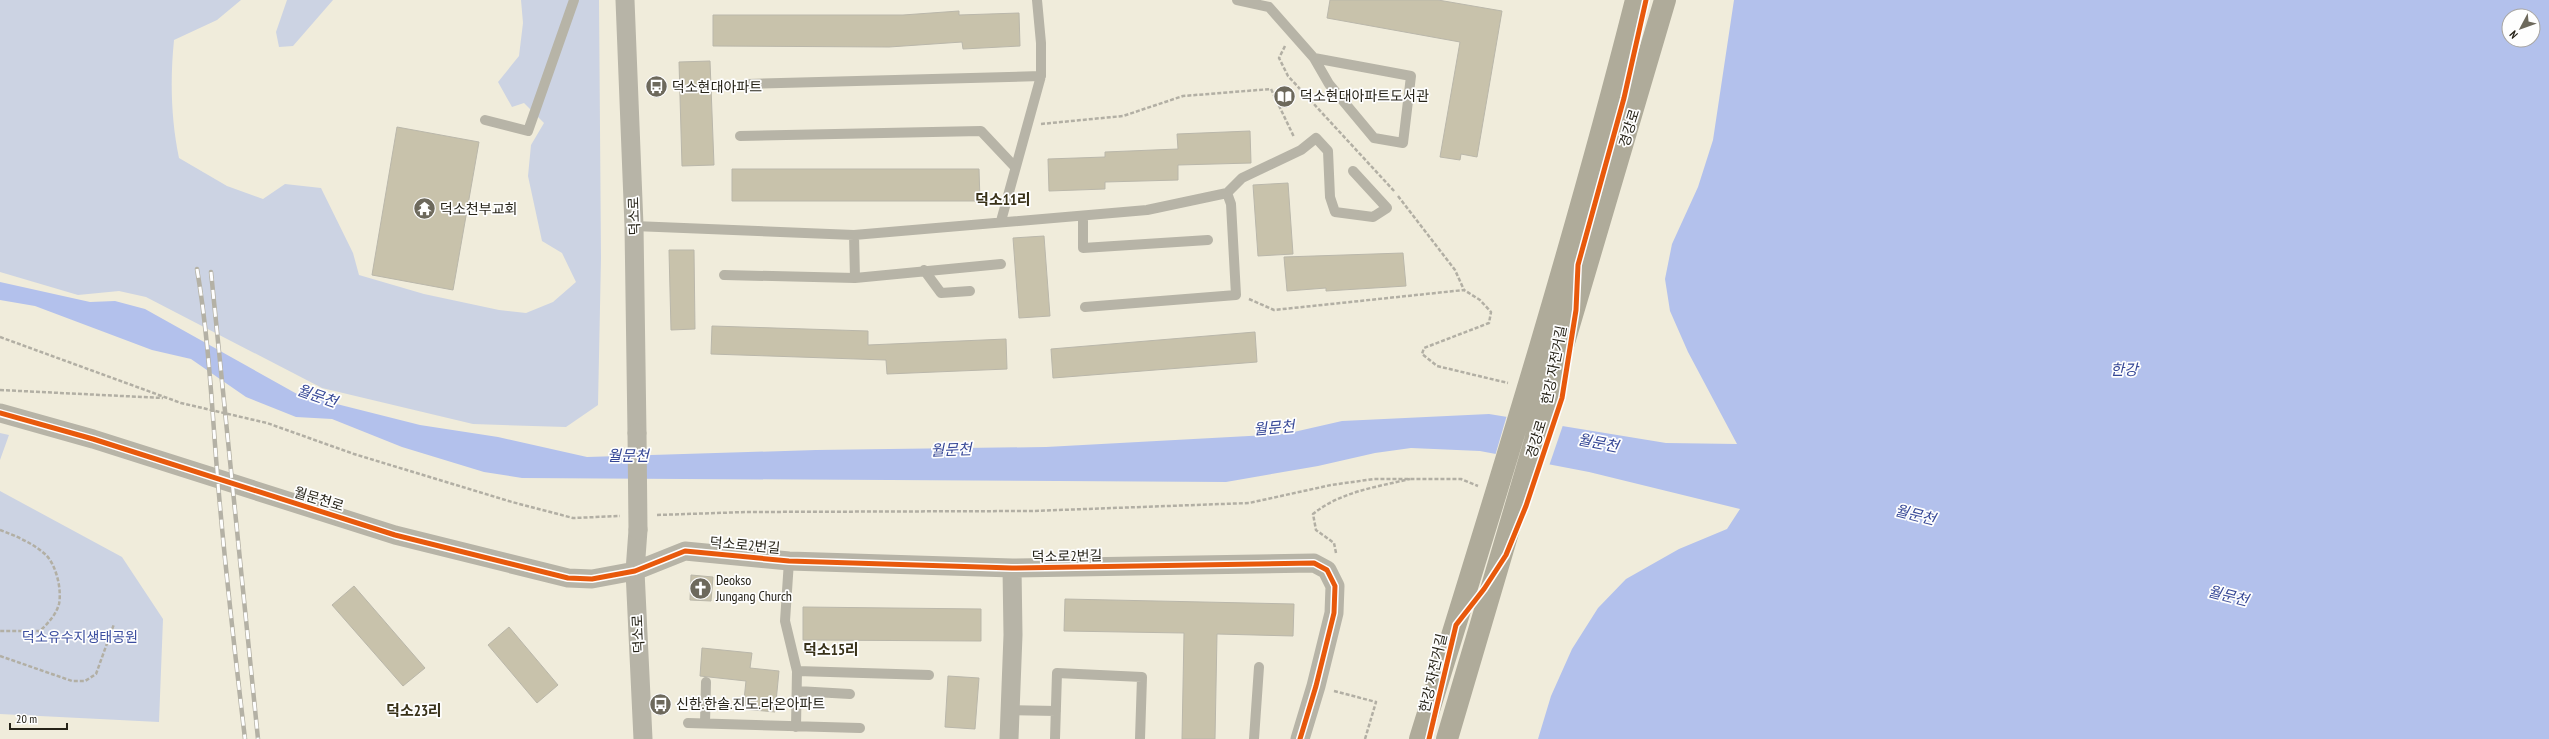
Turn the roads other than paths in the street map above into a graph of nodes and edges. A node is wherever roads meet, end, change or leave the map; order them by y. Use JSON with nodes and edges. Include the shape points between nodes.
{"nodes":[{"id":1,"x":574,"y":0,"type":"edge"},
{"id":2,"x":625,"y":0,"type":"edge"},
{"id":3,"x":1037,"y":0,"type":"edge"},
{"id":4,"x":1237,"y":0,"type":"edge"},
{"id":5,"x":1636,"y":0,"type":"edge"},
{"id":6,"x":1665,"y":0,"type":"edge"},
{"id":7,"x":1259,"y":3,"type":"edge"},
{"id":8,"x":1314,"y":58,"type":"junction"},
{"id":9,"x":1041,"y":76,"type":"junction"},
{"id":10,"x":748,"y":84,"type":"dead end"},
{"id":11,"x":485,"y":120,"type":"dead end"},
{"id":12,"x":740,"y":136,"type":"dead end"},
{"id":13,"x":1015,"y":167,"type":"junction"},
{"id":14,"x":1354,"y":171,"type":"dead end"},
{"id":15,"x":1227,"y":193,"type":"junction"},
{"id":16,"x":1083,"y":216,"type":"junction"},
{"id":17,"x":1001,"y":221,"type":"junction"},
{"id":18,"x":634,"y":226,"type":"junction"},
{"id":19,"x":854,"y":235,"type":"junction"},
{"id":20,"x":1208,"y":240,"type":"dead end"},
{"id":21,"x":1001,"y":264,"type":"dead end"},
{"id":22,"x":924,"y":270,"type":"junction"},
{"id":23,"x":724,"y":275,"type":"dead end"},
{"id":24,"x":855,"y":278,"type":"junction"},
{"id":25,"x":970,"y":291,"type":"dead end"},
{"id":26,"x":1085,"y":307,"type":"dead end"},
{"id":27,"x":0,"y":413,"type":"edge"},
{"id":28,"x":789,"y":561,"type":"junction"},
{"id":29,"x":1012,"y":568,"type":"junction"},
{"id":30,"x":635,"y":571,"type":"junction"},
{"id":31,"x":1258,"y":666,"type":"dead end"},
{"id":32,"x":797,"y":671,"type":"junction"},
{"id":33,"x":929,"y":675,"type":"dead end"},
{"id":34,"x":706,"y":682,"type":"dead end"},
{"id":35,"x":797,"y":692,"type":"junction"},
{"id":36,"x":850,"y":694,"type":"dead end"},
{"id":37,"x":1010,"y":710,"type":"junction"},
{"id":38,"x":1056,"y":711,"type":"junction"},
{"id":39,"x":688,"y":723,"type":"dead end"},
{"id":40,"x":704,"y":723,"type":"junction"},
{"id":41,"x":796,"y":727,"type":"junction"},
{"id":42,"x":860,"y":728,"type":"dead end"},
{"id":43,"x":643,"y":739,"type":"edge"},
{"id":44,"x":1009,"y":739,"type":"edge"},
{"id":45,"x":1055,"y":739,"type":"edge"},
{"id":46,"x":1140,"y":739,"type":"edge"},
{"id":47,"x":1254,"y":739,"type":"edge"},
{"id":48,"x":1300,"y":739,"type":"edge"},
{"id":49,"x":1420,"y":739,"type":"edge"},
{"id":50,"x":1447,"y":739,"type":"edge"}],
"edges":[{"from":1,"to":11,"type":"lane","via":[[528,131]]},
{"from":2,"to":18,"type":"street","name":"덕소로"},
{"from":3,"to":9,"type":"lane"},
{"from":4,"to":7,"type":"lane"},
{"from":5,"to":49,"type":"main road","name":"경강로","bridge":true,"via":[[1597,150],[1482,542]]},
{"from":6,"to":50,"type":"main road","name":"경강로","bridge":true},
{"from":7,"to":8,"type":"lane","via":[[1269,8]]},
{"from":8,"to":8,"type":"lane","via":[[1329,84],[1374,138],[1403,144],[1411,76]]},
{"from":9,"to":10,"type":"lane"},
{"from":9,"to":13,"type":"lane"},
{"from":12,"to":13,"type":"lane","via":[[981,131]]},
{"from":13,"to":17,"type":"lane"},
{"from":14,"to":15,"type":"lane","via":[[1387,208],[1373,217],[1335,212],[1330,196],[1328,151],[1316,138],[1301,150],[1242,178]]},
{"from":15,"to":16,"type":"lane","via":[[1147,210]]},
{"from":15,"to":26,"type":"lane","via":[[1231,204],[1236,295]]},
{"from":16,"to":17,"type":"lane"},
{"from":16,"to":20,"type":"lane","via":[[1082,248]]},
{"from":17,"to":19,"type":"lane"},
{"from":18,"to":19,"type":"lane"},
{"from":18,"to":30,"type":"street","name":"덕소로","bridge":true,"via":[[638,530]]},
{"from":19,"to":24,"type":"lane"},
{"from":21,"to":22,"type":"lane"},
{"from":22,"to":24,"type":"lane"},
{"from":22,"to":25,"type":"lane","via":[[941,293]]},
{"from":23,"to":24,"type":"lane"},
{"from":27,"to":30,"type":"street","name":"월문천로","via":[[93,439],[403,537],[568,578],[592,580]]},
{"from":28,"to":29,"type":"street","name":"덕소로2번길"},
{"from":28,"to":30,"type":"street","name":"덕소로2번길","via":[[685,551]]},
{"from":28,"to":32,"type":"lane","via":[[785,621]]},
{"from":29,"to":37,"type":"street"},
{"from":29,"to":48,"type":"street","name":"덕소로2번길","via":[[1314,563],[1327,570],[1335,586],[1334,613]]},
{"from":30,"to":43,"type":"street","name":"덕소로"},
{"from":31,"to":47,"type":"lane"},
{"from":32,"to":33,"type":"lane"},
{"from":32,"to":35,"type":"lane"},
{"from":34,"to":40,"type":"lane"},
{"from":35,"to":36,"type":"lane"},
{"from":35,"to":41,"type":"lane"},
{"from":37,"to":38,"type":"lane"},
{"from":37,"to":44,"type":"street"},
{"from":38,"to":45,"type":"lane"},
{"from":38,"to":46,"type":"lane","via":[[1057,672],[1142,677]]},
{"from":39,"to":40,"type":"lane"},
{"from":40,"to":41,"type":"lane"},
{"from":41,"to":42,"type":"lane"}]}
